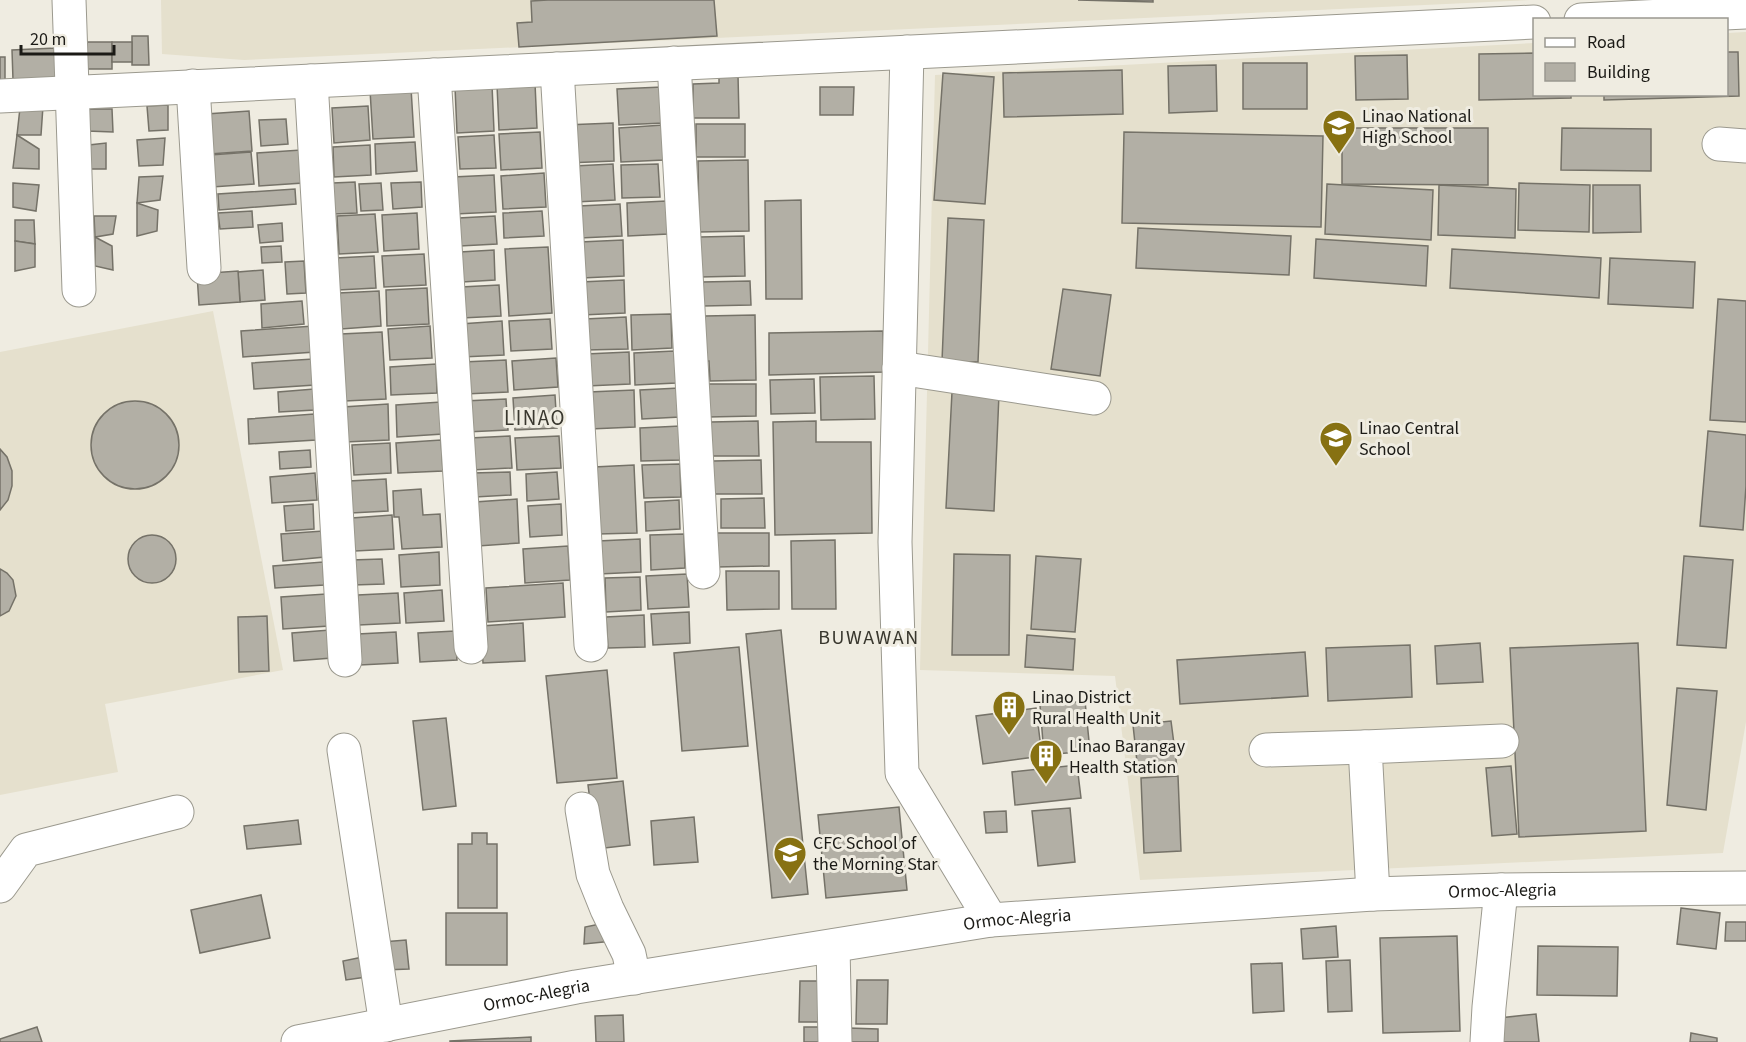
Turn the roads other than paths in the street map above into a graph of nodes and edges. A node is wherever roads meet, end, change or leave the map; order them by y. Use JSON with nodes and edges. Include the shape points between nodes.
{"nodes":[{"id":1,"x":69,"y":0,"type":"edge"},
{"id":2,"x":1746,"y":12,"type":"edge"},
{"id":3,"x":1622,"y":18,"type":"edge"},
{"id":4,"x":1533,"y":22,"type":"edge"},
{"id":5,"x":907,"y":52,"type":"junction"},
{"id":6,"x":674,"y":63,"type":"junction"},
{"id":7,"x":557,"y":69,"type":"junction"},
{"id":8,"x":434,"y":75,"type":"junction"},
{"id":9,"x":311,"y":81,"type":"junction"},
{"id":10,"x":193,"y":86,"type":"junction"},
{"id":11,"x":72,"y":92,"type":"junction"},
{"id":12,"x":0,"y":96,"type":"edge"},
{"id":13,"x":204,"y":268,"type":"dead end"},
{"id":14,"x":79,"y":290,"type":"dead end"},
{"id":15,"x":899,"y":368,"type":"junction"},
{"id":16,"x":1094,"y":398,"type":"dead end"},
{"id":17,"x":703,"y":572,"type":"dead end"},
{"id":18,"x":591,"y":645,"type":"dead end"},
{"id":19,"x":471,"y":647,"type":"dead end"},
{"id":20,"x":345,"y":660,"type":"dead end"},
{"id":21,"x":1502,"y":741,"type":"dead end"},
{"id":22,"x":1365,"y":747,"type":"junction"},
{"id":23,"x":344,"y":750,"type":"dead end"},
{"id":24,"x":1266,"y":750,"type":"dead end"},
{"id":25,"x":582,"y":809,"type":"dead end"},
{"id":26,"x":177,"y":812,"type":"dead end"},
{"id":27,"x":0,"y":886,"type":"edge"},
{"id":28,"x":1746,"y":888,"type":"edge"},
{"id":29,"x":1501,"y":890,"type":"junction"},
{"id":30,"x":1373,"y":894,"type":"junction"},
{"id":31,"x":991,"y":920,"type":"junction"},
{"id":32,"x":833,"y":946,"type":"junction"},
{"id":33,"x":634,"y":978,"type":"junction"},
{"id":34,"x":386,"y":1025,"type":"junction"},
{"id":35,"x":298,"y":1042,"type":"edge"},
{"id":36,"x":835,"y":1042,"type":"edge"},
{"id":37,"x":1488,"y":1042,"type":"edge"}],
"edges":[{"from":1,"to":11,"type":"street"},
{"from":2,"to":3,"type":"street"},
{"from":4,"to":5,"type":"street"},
{"from":5,"to":6,"type":"street"},
{"from":5,"to":15,"type":"street"},
{"from":6,"to":7,"type":"street"},
{"from":6,"to":17,"type":"street"},
{"from":7,"to":8,"type":"street"},
{"from":7,"to":18,"type":"street"},
{"from":8,"to":9,"type":"street"},
{"from":8,"to":19,"type":"street"},
{"from":9,"to":10,"type":"street"},
{"from":9,"to":20,"type":"street"},
{"from":10,"to":11,"type":"street"},
{"from":10,"to":13,"type":"street"},
{"from":11,"to":12,"type":"street"},
{"from":11,"to":14,"type":"street"},
{"from":15,"to":16,"type":"street"},
{"from":15,"to":31,"type":"street","via":[[895,542],[902,774]]},
{"from":21,"to":22,"type":"street"},
{"from":22,"to":24,"type":"street"},
{"from":22,"to":30,"type":"street"},
{"from":23,"to":34,"type":"street"},
{"from":25,"to":33,"type":"street","via":[[594,874],[629,954]]},
{"from":26,"to":27,"type":"street","via":[[26,850]]},
{"from":28,"to":29,"type":"street","name":"Ormoc-Alegria"},
{"from":29,"to":30,"type":"street","name":"Ormoc-Alegria"},
{"from":29,"to":37,"type":"street"},
{"from":30,"to":31,"type":"street","name":"Ormoc-Alegria"},
{"from":31,"to":32,"type":"street","name":"Ormoc-Alegria"},
{"from":32,"to":33,"type":"street","name":"Ormoc-Alegria"},
{"from":32,"to":36,"type":"street"},
{"from":33,"to":34,"type":"street","name":"Ormoc-Alegria"},
{"from":34,"to":35,"type":"street","name":"Ormoc-Alegria"}]}
